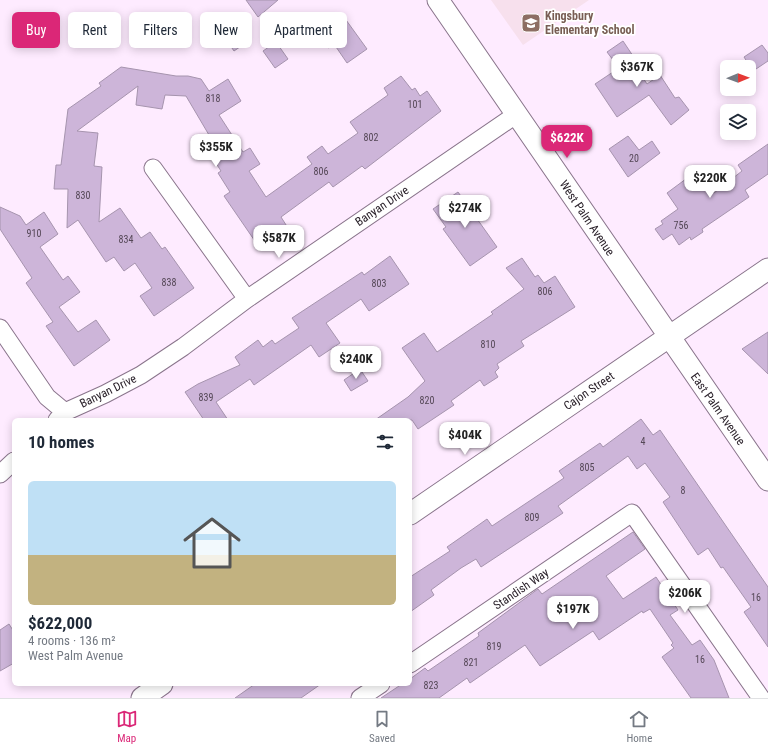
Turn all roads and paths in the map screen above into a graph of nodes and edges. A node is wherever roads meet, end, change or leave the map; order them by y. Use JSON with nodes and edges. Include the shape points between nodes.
{"nodes":[{"id":1,"x":438,"y":0,"type":"edge"},
{"id":2,"x":517,"y":114,"type":"junction"},
{"id":3,"x":153,"y":168,"type":"dead end"},
{"id":4,"x":768,"y":269,"type":"edge"},
{"id":5,"x":247,"y":298,"type":"junction"},
{"id":6,"x":0,"y":328,"type":"edge"},
{"id":7,"x":668,"y":337,"type":"junction"},
{"id":8,"x":61,"y":416,"type":"edge"},
{"id":9,"x":12,"y":463,"type":"edge"},
{"id":10,"x":0,"y":474,"type":"edge"},
{"id":11,"x":768,"y":479,"type":"edge"},
{"id":12,"x":412,"y":513,"type":"edge"},
{"id":13,"x":412,"y":663,"type":"edge"},
{"id":14,"x":159,"y":686,"type":"edge"},
{"id":15,"x":377,"y":686,"type":"edge"},
{"id":16,"x":142,"y":698,"type":"edge"},
{"id":17,"x":360,"y":698,"type":"edge"},
{"id":18,"x":762,"y":698,"type":"edge"}],
"edges":[{"from":1,"to":2,"type":"street","name":"West Palm Avenue"},
{"from":2,"to":5,"type":"street","name":"Banyan Drive"},
{"from":2,"to":7,"type":"street","name":"West Palm Avenue"},
{"from":3,"to":5,"type":"street"},
{"from":4,"to":7,"type":"street","name":"Cajon Street"},
{"from":5,"to":8,"type":"street","name":"Banyan Drive","via":[[183,347],[141,375]]},
{"from":6,"to":8,"type":"street","name":"Banyan Drive"},
{"from":7,"to":11,"type":"street","name":"East Palm Avenue"},
{"from":7,"to":12,"type":"street","name":"Cajon Street"},
{"from":9,"to":10,"type":"street"},
{"from":13,"to":18,"type":"street","name":"Standish Way","via":[[632,513]]},
{"from":14,"to":16,"type":"street"},
{"from":15,"to":17,"type":"street"}]}
